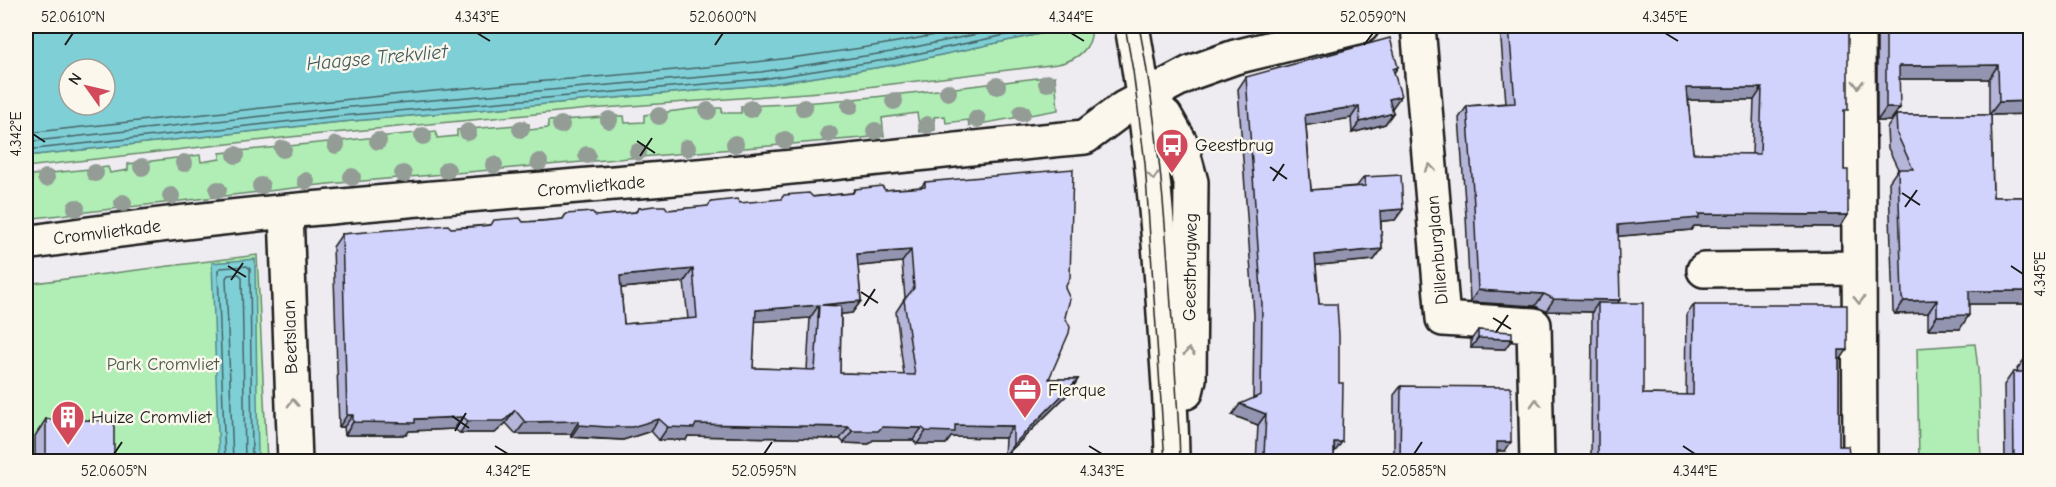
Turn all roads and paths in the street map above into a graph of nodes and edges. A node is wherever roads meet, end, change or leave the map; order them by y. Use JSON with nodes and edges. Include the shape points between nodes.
{"nodes":[{"id":1,"x":1132,"y":26,"type":"edge"},
{"id":2,"x":1362,"y":26,"type":"edge"},
{"id":3,"x":1418,"y":26,"type":"edge"},
{"id":4,"x":1858,"y":26,"type":"edge"},
{"id":5,"x":1144,"y":97,"type":"junction"},
{"id":6,"x":286,"y":212,"type":"junction"},
{"id":7,"x":26,"y":243,"type":"edge"},
{"id":8,"x":1858,"y":268,"type":"junction"},
{"id":9,"x":1704,"y":270,"type":"dead end"},
{"id":10,"x":1172,"y":456,"type":"edge"},
{"id":11,"x":295,"y":462,"type":"edge"},
{"id":12,"x":1537,"y":462,"type":"edge"},
{"id":13,"x":1860,"y":462,"type":"edge"}],
"edges":[{"from":1,"to":5,"type":"street"},
{"from":2,"to":5,"type":"street","name":"Cromvlietkade","via":[[1235,57],[1190,73]]},
{"from":12,"to":3,"type":"street","name":"Dillenburglaan","one_way":true,"via":[[1533,325],[1443,319]]},
{"from":4,"to":8,"type":"street","one_way":true},
{"from":5,"to":6,"type":"street","name":"Cromvlietkade","via":[[1085,137],[734,173]]},
{"from":5,"to":10,"type":"street","name":"Geestbrugweg","via":[[1165,116],[1180,142],[1191,182],[1189,379]]},
{"from":6,"to":7,"type":"street","name":"Cromvlietkade"},
{"from":11,"to":6,"type":"street","name":"Beetslaan","one_way":true},
{"from":8,"to":9,"type":"street"},
{"from":8,"to":13,"type":"street","one_way":true}]}
